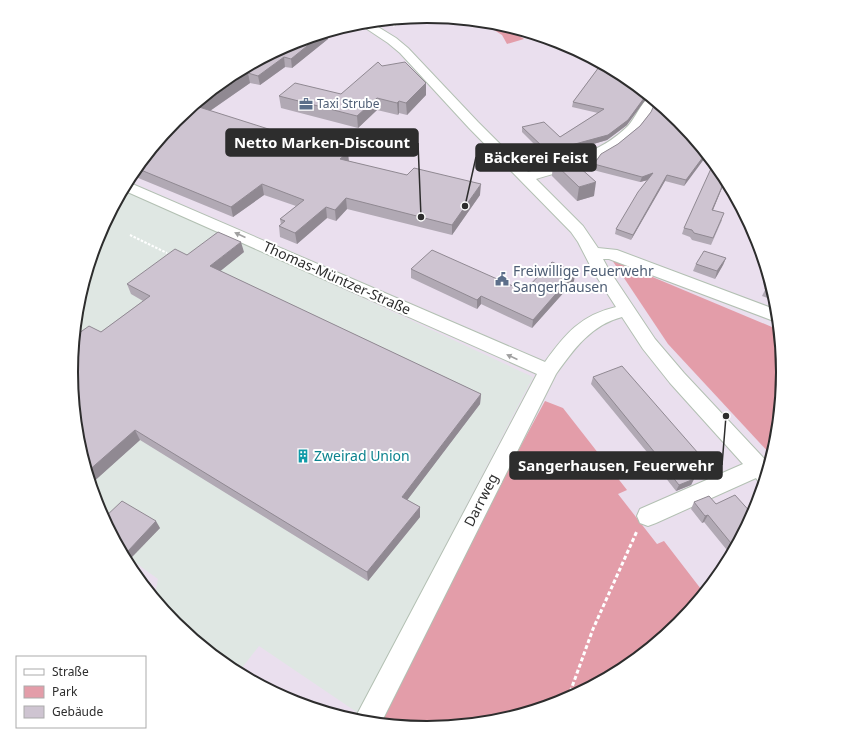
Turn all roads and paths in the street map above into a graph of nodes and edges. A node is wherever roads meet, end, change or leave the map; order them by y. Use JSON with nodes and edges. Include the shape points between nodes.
{"nodes":[{"id":1,"x":396,"y":25,"type":"edge"},
{"id":2,"x":374,"y":27,"type":"edge"},
{"id":3,"x":389,"y":27,"type":"dead end"},
{"id":4,"x":650,"y":103,"type":"edge"},
{"id":5,"x":525,"y":177,"type":"junction"},
{"id":6,"x":130,"y":188,"type":"edge"},
{"id":7,"x":130,"y":235,"type":"dead end"},
{"id":8,"x":167,"y":253,"type":"edge"},
{"id":9,"x":592,"y":253,"type":"junction"},
{"id":10,"x":627,"y":310,"type":"junction"},
{"id":11,"x":772,"y":315,"type":"edge"},
{"id":12,"x":548,"y":371,"type":"junction"},
{"id":13,"x":762,"y":471,"type":"edge"},
{"id":14,"x":763,"y":471,"type":"edge"},
{"id":15,"x":648,"y":516,"type":"joint"},
{"id":16,"x":571,"y":690,"type":"edge"},
{"id":17,"x":370,"y":716,"type":"edge"}],
"edges":[{"from":1,"to":3,"type":"path"},
{"from":2,"to":5,"type":"street","via":[[411,56],[459,110]]},
{"from":4,"to":5,"type":"street","via":[[633,128],[607,148],[575,162]]},
{"from":5,"to":9,"type":"street","via":[[577,229]]},
{"from":12,"to":6,"type":"street","name":"Thomas-Müntzer-Straße","one_way":true},
{"from":7,"to":8,"type":"path"},
{"from":9,"to":10,"type":"street"},
{"from":9,"to":11,"type":"street","via":[[611,254]]},
{"from":10,"to":12,"type":"street","name":"Darrweg","via":[[597,318],[581,329]]},
{"from":10,"to":14,"type":"street","via":[[649,344],[677,378]]},
{"from":12,"to":17,"type":"street","name":"Darrweg"},
{"from":13,"to":15,"type":"street"},
{"from":15,"to":16,"type":"path","via":[[629,546],[593,629]]}]}
